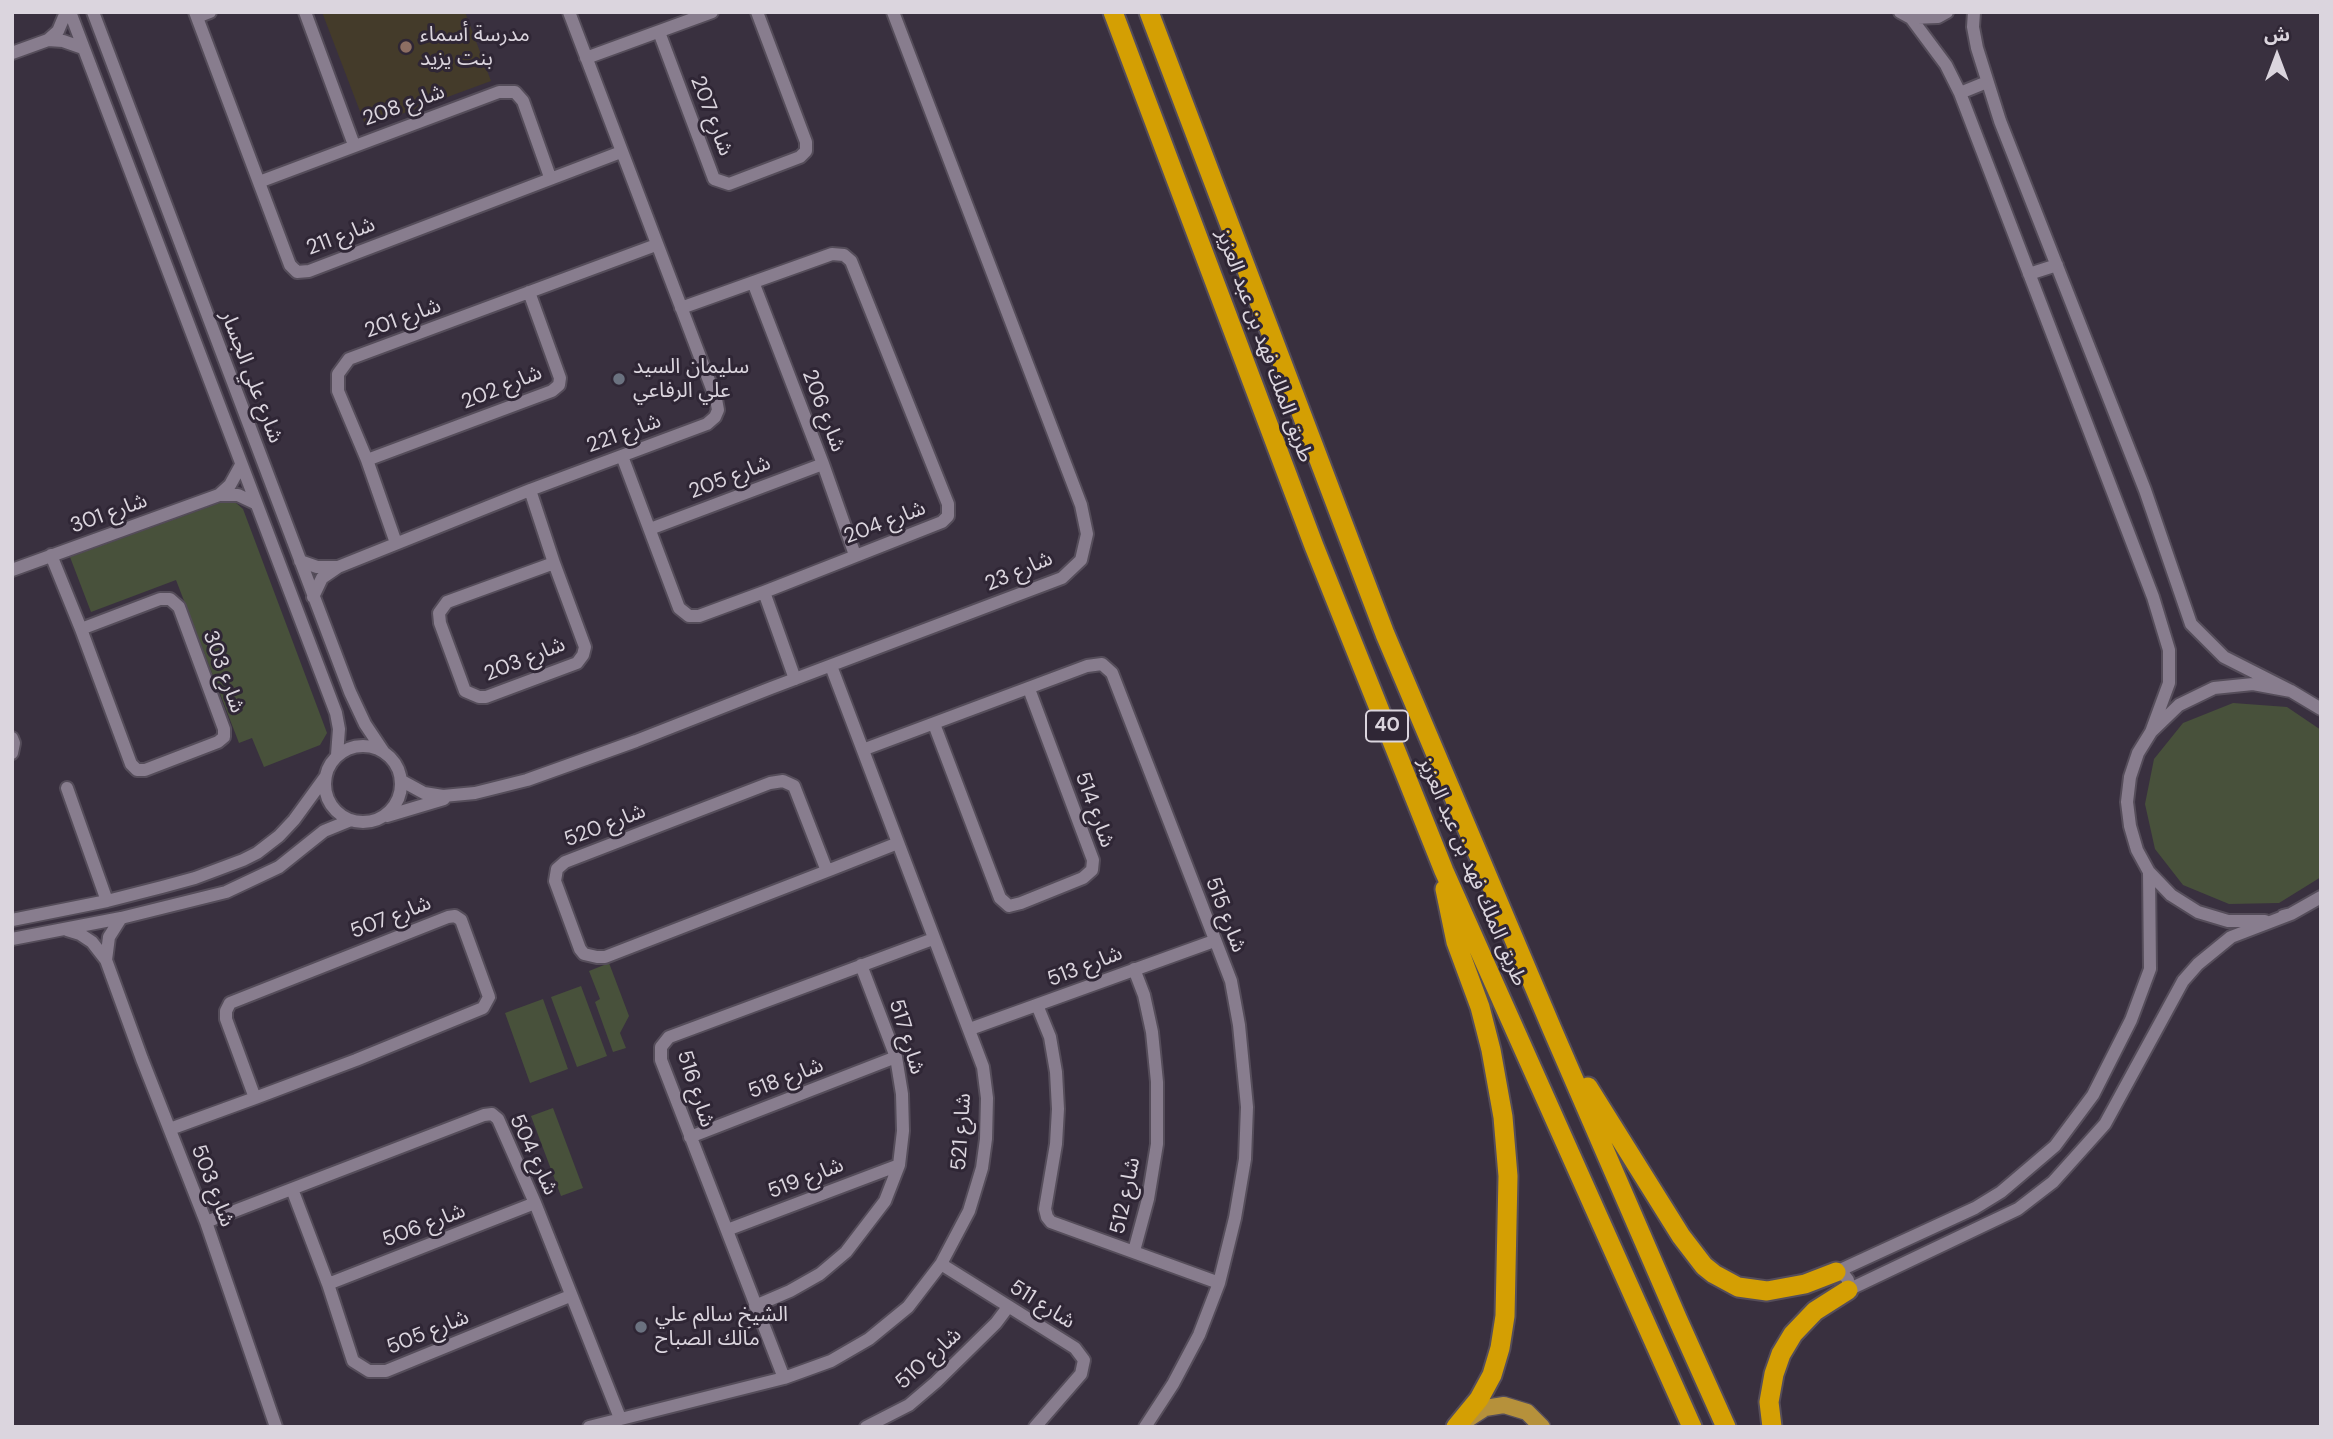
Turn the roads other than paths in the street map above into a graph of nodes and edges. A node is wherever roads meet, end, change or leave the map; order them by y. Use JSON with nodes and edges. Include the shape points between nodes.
{"nodes":[{"id":1,"x":68,"y":12,"type":"edge"},
{"id":2,"x":93,"y":12,"type":"edge"},
{"id":3,"x":210,"y":12,"type":"edge"},
{"id":4,"x":305,"y":12,"type":"edge"},
{"id":5,"x":569,"y":12,"type":"edge"},
{"id":6,"x":712,"y":12,"type":"edge"},
{"id":7,"x":757,"y":12,"type":"edge"},
{"id":8,"x":893,"y":12,"type":"edge"},
{"id":9,"x":1113,"y":12,"type":"edge"},
{"id":10,"x":1149,"y":12,"type":"edge"},
{"id":11,"x":1947,"y":12,"type":"edge"},
{"id":12,"x":1974,"y":12,"type":"edge"},
{"id":13,"x":196,"y":15,"type":"edge"},
{"id":14,"x":1906,"y":15,"type":"edge"},
{"id":15,"x":659,"y":32,"type":"junction"},
{"id":16,"x":48,"y":40,"type":"junction"},
{"id":17,"x":83,"y":48,"type":"junction"},
{"id":18,"x":12,"y":53,"type":"edge"},
{"id":19,"x":586,"y":58,"type":"junction"},
{"id":20,"x":1987,"y":82,"type":"junction"},
{"id":21,"x":1960,"y":93,"type":"junction"},
{"id":22,"x":354,"y":145,"type":"junction"},
{"id":23,"x":621,"y":152,"type":"junction"},
{"id":24,"x":550,"y":177,"type":"junction"},
{"id":25,"x":259,"y":182,"type":"junction"},
{"id":26,"x":656,"y":245,"type":"junction"},
{"id":27,"x":2057,"y":265,"type":"junction"},
{"id":28,"x":2029,"y":274,"type":"junction"},
{"id":29,"x":754,"y":282,"type":"junction"},
{"id":30,"x":529,"y":292,"type":"junction"},
{"id":31,"x":681,"y":308,"type":"junction"},
{"id":32,"x":216,"y":339,"type":"junction"},
{"id":33,"x":195,"y":345,"type":"junction"},
{"id":34,"x":233,"y":383,"type":"junction"},
{"id":35,"x":213,"y":391,"type":"junction"},
{"id":36,"x":622,"y":456,"type":"junction"},
{"id":37,"x":367,"y":460,"type":"junction"},
{"id":38,"x":823,"y":464,"type":"junction"},
{"id":39,"x":240,"y":465,"type":"junction"},
{"id":40,"x":530,"y":490,"type":"junction"},
{"id":41,"x":219,"y":495,"type":"junction"},
{"id":42,"x":255,"y":503,"type":"junction"},
{"id":43,"x":650,"y":529,"type":"junction"},
{"id":44,"x":396,"y":543,"type":"junction"},
{"id":45,"x":51,"y":555,"type":"junction"},
{"id":46,"x":855,"y":555,"type":"junction"},
{"id":47,"x":300,"y":561,"type":"junction"},
{"id":48,"x":554,"y":563,"type":"junction"},
{"id":49,"x":338,"y":567,"type":"junction"},
{"id":50,"x":12,"y":570,"type":"edge"},
{"id":51,"x":764,"y":592,"type":"junction"},
{"id":52,"x":313,"y":597,"type":"junction"},
{"id":53,"x":81,"y":629,"type":"junction"},
{"id":54,"x":831,"y":666,"type":"junction"},
{"id":55,"x":795,"y":679,"type":"junction"},
{"id":56,"x":1029,"y":689,"type":"junction"},
{"id":57,"x":2291,"y":691,"type":"junction"},
{"id":58,"x":2321,"y":709,"type":"edge"},
{"id":59,"x":934,"y":724,"type":"junction"},
{"id":60,"x":2151,"y":732,"type":"junction"},
{"id":61,"x":12,"y":738,"type":"edge"},
{"id":62,"x":864,"y":749,"type":"junction"},
{"id":63,"x":383,"y":751,"type":"junction"},
{"id":64,"x":12,"y":753,"type":"edge"},
{"id":65,"x":337,"y":755,"type":"junction"},
{"id":66,"x":326,"y":776,"type":"junction"},
{"id":67,"x":402,"y":781,"type":"junction"},
{"id":68,"x":67,"y":788,"type":"dead end"},
{"id":69,"x":458,"y":796,"type":"junction"},
{"id":70,"x":383,"y":817,"type":"junction"},
{"id":71,"x":351,"y":820,"type":"junction"},
{"id":72,"x":898,"y":843,"type":"junction"},
{"id":73,"x":827,"y":871,"type":"junction"},
{"id":74,"x":1444,"y":871,"type":"junction"},
{"id":75,"x":2149,"y":872,"type":"junction"},
{"id":76,"x":2321,"y":897,"type":"edge"},
{"id":77,"x":107,"y":901,"type":"junction"},
{"id":78,"x":2291,"y":914,"type":"junction"},
{"id":79,"x":121,"y":918,"type":"junction"},
{"id":80,"x":12,"y":919,"type":"edge"},
{"id":81,"x":67,"y":930,"type":"junction"},
{"id":82,"x":933,"y":939,"type":"junction"},
{"id":83,"x":12,"y":940,"type":"edge"},
{"id":84,"x":1214,"y":941,"type":"junction"},
{"id":85,"x":106,"y":960,"type":"junction"},
{"id":86,"x":861,"y":965,"type":"junction"},
{"id":87,"x":1134,"y":969,"type":"junction"},
{"id":88,"x":1037,"y":1005,"type":"junction"},
{"id":89,"x":970,"y":1029,"type":"junction"},
{"id":90,"x":1552,"y":1029,"type":"junction"},
{"id":91,"x":895,"y":1057,"type":"junction"},
{"id":92,"x":255,"y":1098,"type":"junction"},
{"id":93,"x":170,"y":1129,"type":"junction"},
{"id":94,"x":691,"y":1137,"type":"junction"},
{"id":95,"x":899,"y":1165,"type":"junction"},
{"id":96,"x":292,"y":1189,"type":"junction"},
{"id":97,"x":535,"y":1203,"type":"junction"},
{"id":98,"x":1956,"y":1217,"type":"junction"},
{"id":99,"x":206,"y":1222,"type":"junction"},
{"id":100,"x":727,"y":1230,"type":"junction"},
{"id":101,"x":1966,"y":1235,"type":"junction"},
{"id":102,"x":1134,"y":1251,"type":"junction"},
{"id":103,"x":941,"y":1264,"type":"junction"},
{"id":104,"x":1836,"y":1272,"type":"junction"},
{"id":105,"x":1219,"y":1283,"type":"junction"},
{"id":106,"x":328,"y":1284,"type":"junction"},
{"id":107,"x":1848,"y":1290,"type":"junction"},
{"id":108,"x":570,"y":1296,"type":"junction"},
{"id":109,"x":755,"y":1306,"type":"junction"},
{"id":110,"x":1008,"y":1307,"type":"junction"},
{"id":111,"x":784,"y":1378,"type":"junction"},
{"id":112,"x":620,"y":1418,"type":"junction"},
{"id":113,"x":276,"y":1427,"type":"edge"},
{"id":114,"x":589,"y":1427,"type":"edge"},
{"id":115,"x":866,"y":1427,"type":"edge"},
{"id":116,"x":1035,"y":1427,"type":"edge"},
{"id":117,"x":1145,"y":1427,"type":"edge"},
{"id":118,"x":1457,"y":1427,"type":"edge"},
{"id":119,"x":1542,"y":1427,"type":"edge"},
{"id":120,"x":1692,"y":1427,"type":"edge"},
{"id":121,"x":1726,"y":1427,"type":"edge"},
{"id":122,"x":1772,"y":1427,"type":"edge"}],
"edges":[{"from":1,"to":16,"type":"street"},
{"from":1,"to":17,"type":"street","name":"شارع علي الجسار"},
{"from":2,"to":32,"type":"street","name":"شارع علي الجسار"},
{"from":3,"to":13,"type":"street"},
{"from":4,"to":22,"type":"street"},
{"from":5,"to":19,"type":"street","name":"شارع 221"},
{"from":6,"to":15,"type":"street"},
{"from":7,"to":15,"type":"street","name":"شارع 207","via":[[806,150],[800,157],[729,184],[714,179]]},
{"from":8,"to":54,"type":"street","name":"شارع 23","via":[[1081,505],[1087,534],[1081,560],[1062,578]]},
{"from":9,"to":74,"type":"highway","name":"طريق الملك فهد بن عبد العزيز","number":"40","via":[[1314,546]]},
{"from":10,"to":90,"type":"highway","name":"طريق الملك فهد بن عبد العزيز","number":"40","via":[[1385,634]]},
{"from":11,"to":14,"type":"street","via":[[1938,17]]},
{"from":12,"to":20,"type":"street","via":[[1973,27]]},
{"from":13,"to":25,"type":"street","name":"شارع 211"},
{"from":14,"to":21,"type":"street","via":[[1946,65]]},
{"from":15,"to":19,"type":"street"},
{"from":16,"to":17,"type":"street"},
{"from":16,"to":18,"type":"street"},
{"from":17,"to":33,"type":"street","name":"شارع علي الجسار"},
{"from":19,"to":23,"type":"street","name":"شارع 221"},
{"from":20,"to":21,"type":"street"},
{"from":20,"to":27,"type":"street"},
{"from":21,"to":28,"type":"street"},
{"from":22,"to":24,"type":"street","name":"شارع 208","via":[[499,92],[515,92],[523,101]]},
{"from":22,"to":25,"type":"street","name":"شارع 208"},
{"from":23,"to":24,"type":"street","name":"شارع 211"},
{"from":23,"to":26,"type":"street","name":"شارع 221"},
{"from":24,"to":25,"type":"street","name":"شارع 211","via":[[297,272],[289,265]]},
{"from":26,"to":30,"type":"street","name":"شارع 201"},
{"from":26,"to":31,"type":"street","name":"شارع 221"},
{"from":27,"to":28,"type":"street"},
{"from":27,"to":57,"type":"street","via":[[2145,490],[2190,624],[2224,657]]},
{"from":28,"to":60,"type":"street","via":[[2169,650],[2169,683]]},
{"from":29,"to":31,"type":"street","name":"شارع 204"},
{"from":29,"to":38,"type":"street","name":"شارع 206"},
{"from":29,"to":46,"type":"street","name":"شارع 204","via":[[832,254],[851,261],[948,504],[948,516],[942,522]]},
{"from":30,"to":37,"type":"street","name":"شارع 201","via":[[349,359],[338,374],[338,391]]},
{"from":30,"to":37,"type":"street","name":"شارع 202","via":[[549,342],[559,385]]},
{"from":31,"to":36,"type":"street","name":"شارع 221","via":[[716,399],[715,418]]},
{"from":32,"to":33,"type":"street"},
{"from":32,"to":34,"type":"street","name":"شارع علي الجسار"},
{"from":33,"to":35,"type":"street","name":"شارع علي الجسار"},
{"from":34,"to":35,"type":"street","via":[[221,384]]},
{"from":34,"to":47,"type":"street","name":"شارع علي الجسار"},
{"from":35,"to":39,"type":"street","name":"شارع علي الجسار"},
{"from":36,"to":40,"type":"street","name":"شارع 221"},
{"from":36,"to":43,"type":"street","name":"شارع 204"},
{"from":37,"to":44,"type":"street","name":"شارع 201"},
{"from":38,"to":43,"type":"street","name":"شارع 205"},
{"from":38,"to":46,"type":"street","name":"شارع 206"},
{"from":39,"to":41,"type":"street"},
{"from":39,"to":42,"type":"street","name":"شارع علي الجسار"},
{"from":40,"to":44,"type":"street","name":"شارع 221"},
{"from":40,"to":48,"type":"street","name":"شارع 203"},
{"from":41,"to":42,"type":"street","via":[[238,495]]},
{"from":41,"to":45,"type":"street","name":"شارع 301"},
{"from":42,"to":65,"type":"street","name":"شارع علي الجسار","via":[[335,713]]},
{"from":43,"to":51,"type":"street","name":"شارع 204","via":[[679,608],[689,616]]},
{"from":44,"to":49,"type":"street","name":"شارع 221"},
{"from":45,"to":50,"type":"street","name":"شارع 301"},
{"from":45,"to":53,"type":"street","name":"شارع 303"},
{"from":46,"to":51,"type":"street","name":"شارع 204"},
{"from":47,"to":49,"type":"street"},
{"from":47,"to":52,"type":"street","name":"شارع علي الجسار"},
{"from":48,"to":48,"type":"street","name":"شارع 203","via":[[447,602],[439,613],[465,691],[486,697],[577,663],[583,655],[585,647]]},
{"from":49,"to":52,"type":"street","name":"شارع 221","via":[[322,578]]},
{"from":51,"to":55,"type":"street"},
{"from":52,"to":63,"type":"street","name":"شارع علي الجسار","via":[[356,708]]},
{"from":53,"to":53,"type":"street","name":"شارع 303","via":[[137,770],[224,737],[179,607],[170,599]]},
{"from":54,"to":55,"type":"street","name":"شارع 23"},
{"from":54,"to":62,"type":"street","name":"شارع 521"},
{"from":55,"to":69,"type":"street","name":"شارع 23","via":[[527,780]]},
{"from":56,"to":59,"type":"street","name":"شارع 515"},
{"from":56,"to":59,"type":"street","name":"شارع 514","via":[[1093,860],[1092,870],[1083,878],[1021,903],[1009,906],[1000,898]]},
{"from":56,"to":84,"type":"street","name":"شارع 515","via":[[1087,666],[1101,664],[1112,673]]},
{"from":57,"to":58,"type":"street"},
{"from":57,"to":60,"type":"street","via":[[2253,684],[2214,688],[2179,705]]},
{"from":59,"to":62,"type":"street","name":"شارع 515"},
{"from":60,"to":75,"type":"street","via":[[2138,753],[2127,802],[2137,850]]},
{"from":61,"to":64,"type":"street"},
{"from":62,"to":72,"type":"street","name":"شارع 521"},
{"from":63,"to":65,"type":"street","via":[[359,746]]},
{"from":63,"to":67,"type":"street","via":[[397,766]]},
{"from":65,"to":66,"type":"street"},
{"from":66,"to":71,"type":"street","via":[[327,798]]},
{"from":66,"to":77,"type":"street","via":[[294,820],[257,853],[195,878]]},
{"from":67,"to":69,"type":"street","name":"شارع 23","via":[[424,793]]},
{"from":67,"to":70,"type":"street","via":[[397,802]]},
{"from":68,"to":77,"type":"street"},
{"from":69,"to":70,"type":"street","name":"شارع 23"},
{"from":70,"to":71,"type":"street"},
{"from":71,"to":79,"type":"street","via":[[324,831],[279,867],[243,886]]},
{"from":72,"to":73,"type":"street","name":"شارع 520"},
{"from":72,"to":82,"type":"street","name":"شارع 521"},
{"from":73,"to":73,"type":"street","name":"شارع 520","via":[[794,786],[783,781],[565,862],[556,869],[555,881],[580,949],[584,954],[605,957]]},
{"from":74,"to":118,"type":"highway","via":[[1451,925],[1491,1050],[1508,1176],[1505,1316],[1500,1348],[1483,1393]]},
{"from":74,"to":120,"type":"highway","name":"طريق الملك فهد بن عبد العزيز","number":"40"},
{"from":75,"to":78,"type":"street","via":[[2171,895],[2198,912],[2228,921],[2260,922]]},
{"from":75,"to":98,"type":"street","via":[[2150,969],[2131,1020],[2093,1095],[2030,1169],[2001,1192]]},
{"from":76,"to":78,"type":"street"},
{"from":77,"to":80,"type":"street"},
{"from":78,"to":101,"type":"street","via":[[2231,937],[2198,964],[2183,981],[2105,1124],[2081,1153],[2018,1209]]},
{"from":79,"to":81,"type":"street"},
{"from":79,"to":85,"type":"street","via":[[109,937]]},
{"from":81,"to":83,"type":"street"},
{"from":81,"to":85,"type":"street","name":"شارع 503","via":[[92,942]]},
{"from":82,"to":86,"type":"street","name":"شارع 516"},
{"from":82,"to":89,"type":"street","name":"شارع 521"},
{"from":84,"to":87,"type":"street","name":"شارع 513"},
{"from":84,"to":105,"type":"street","name":"شارع 515","via":[[1231,981],[1240,1025],[1247,1107],[1245,1159]]},
{"from":85,"to":93,"type":"street","name":"شارع 503"},
{"from":86,"to":91,"type":"street","name":"شارع 517"},
{"from":86,"to":94,"type":"street","name":"شارع 516","via":[[668,1037],[661,1047],[661,1060]]},
{"from":87,"to":88,"type":"street","name":"شارع 513"},
{"from":87,"to":102,"type":"street","name":"شارع 512","via":[[1152,1032],[1157,1144]]},
{"from":88,"to":89,"type":"street","name":"شارع 513"},
{"from":88,"to":102,"type":"street","name":"شارع 512","via":[[1050,1037],[1058,1109],[1047,1217]]},
{"from":89,"to":103,"type":"street","name":"شارع 521","via":[[986,1088],[984,1158],[969,1211]]},
{"from":90,"to":104,"type":"highway","via":[[1704,1266],[1727,1282],[1751,1290],[1784,1289]]},
{"from":90,"to":121,"type":"highway","name":"طريق الملك فهد بن عبد العزيز","number":"40"},
{"from":91,"to":94,"type":"street","name":"شارع 518"},
{"from":91,"to":95,"type":"street","name":"شارع 517","via":[[902,1094]]},
{"from":92,"to":92,"type":"street","name":"شارع 507","via":[[226,1020],[230,1003],[447,917],[461,920],[489,997],[486,1005]]},
{"from":92,"to":93,"type":"street","name":"شارع 507"},
{"from":93,"to":99,"type":"street","name":"شارع 503"},
{"from":94,"to":100,"type":"street","name":"شارع 516"},
{"from":95,"to":100,"type":"street","name":"شارع 519"},
{"from":95,"to":109,"type":"street","name":"شارع 517","via":[[885,1200],[846,1252],[820,1274]]},
{"from":96,"to":97,"type":"street","name":"شارع 504","via":[[492,1114]]},
{"from":96,"to":99,"type":"street","name":"شارع 504"},
{"from":96,"to":106,"type":"street","name":"شارع 505"},
{"from":97,"to":106,"type":"street","name":"شارع 506"},
{"from":97,"to":108,"type":"street","name":"شارع 504"},
{"from":98,"to":101,"type":"street"},
{"from":98,"to":104,"type":"street"},
{"from":99,"to":113,"type":"street","name":"شارع 503"},
{"from":100,"to":109,"type":"street","name":"شارع 516"},
{"from":101,"to":107,"type":"street"},
{"from":102,"to":105,"type":"street"},
{"from":103,"to":110,"type":"street","name":"شارع 511"},
{"from":103,"to":111,"type":"street","name":"شارع 521","via":[[908,1307],[869,1339],[831,1361]]},
{"from":104,"to":107,"type":"street","via":[[1846,1276]]},
{"from":105,"to":117,"type":"street","name":"شارع 515","via":[[1199,1335]]},
{"from":106,"to":108,"type":"street","name":"شارع 505","via":[[353,1362],[369,1371],[386,1371]]},
{"from":107,"to":122,"type":"highway","via":[[1815,1311],[1787,1344],[1769,1402]]},
{"from":108,"to":112,"type":"street","name":"شارع 504"},
{"from":109,"to":111,"type":"street","name":"شارع 516"},
{"from":110,"to":115,"type":"street","name":"شارع 510","via":[[909,1405]]},
{"from":110,"to":116,"type":"street","name":"شارع 511","via":[[1075,1348],[1083,1360],[1081,1374]]},
{"from":111,"to":112,"type":"street","name":"شارع 521"},
{"from":112,"to":114,"type":"street","name":"شارع 521"},
{"from":118,"to":119,"type":"main road","via":[[1480,1411],[1504,1405],[1527,1412]]}]}
